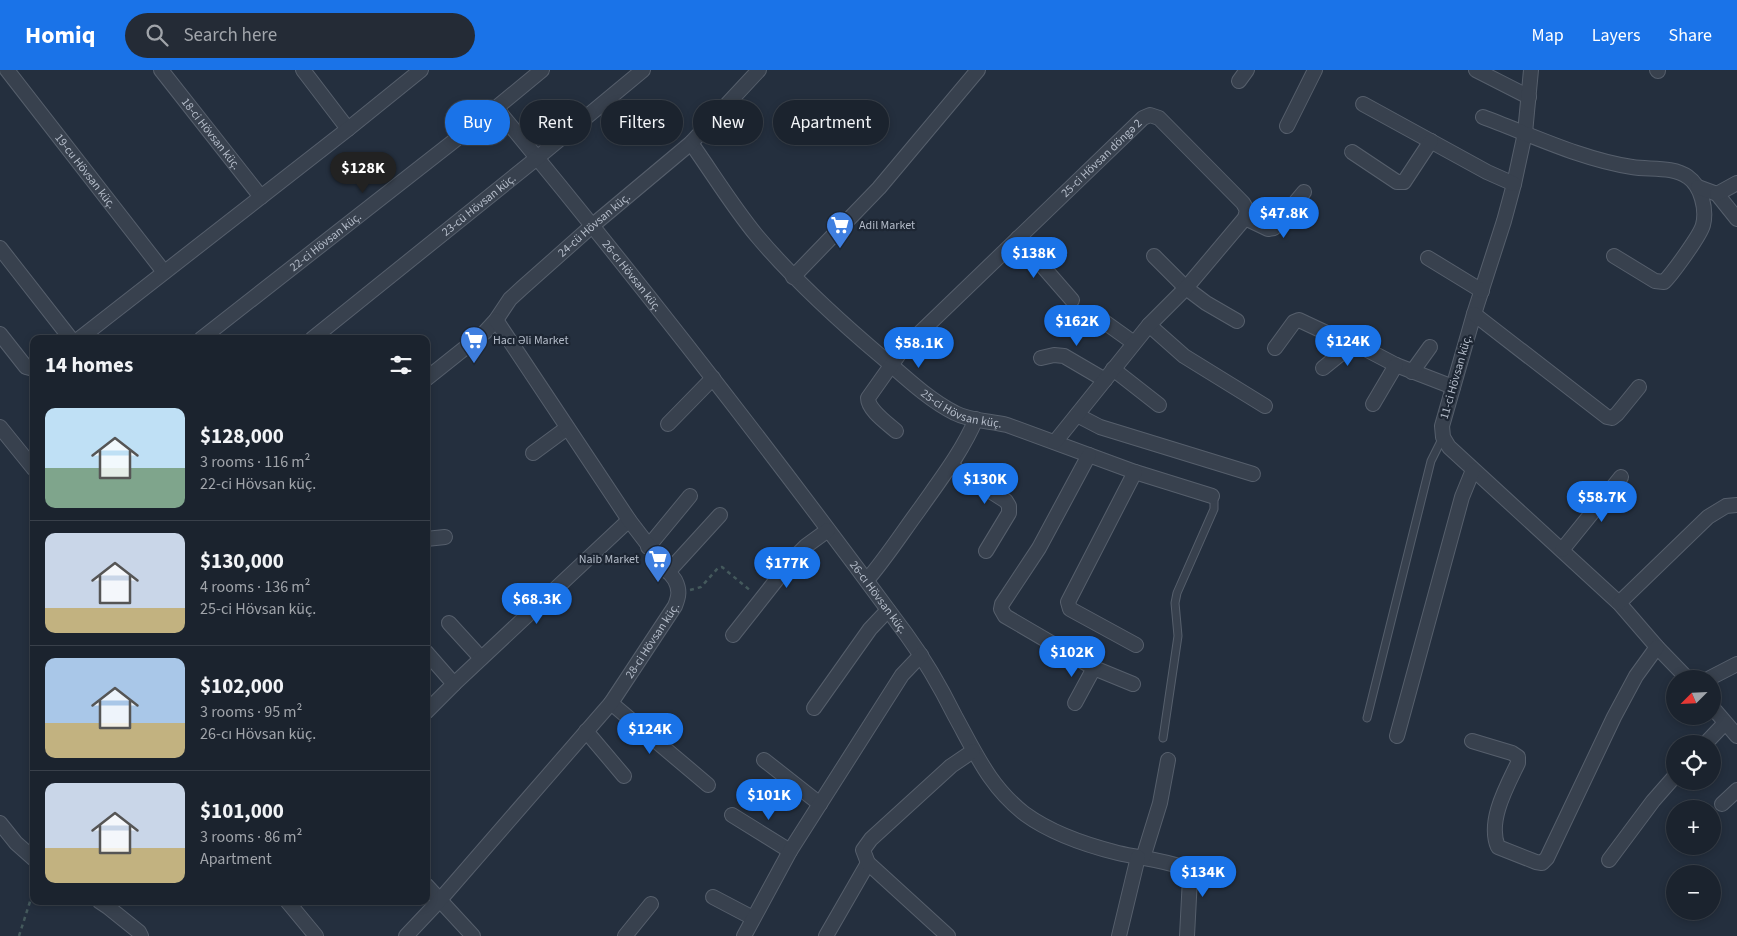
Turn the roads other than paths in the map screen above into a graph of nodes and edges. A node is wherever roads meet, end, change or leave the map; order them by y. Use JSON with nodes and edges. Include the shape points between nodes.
{"nodes":[{"id":1,"x":8,"y":70,"type":"edge"},
{"id":2,"x":161,"y":70,"type":"edge"},
{"id":3,"x":303,"y":70,"type":"edge"},
{"id":4,"x":420,"y":70,"type":"edge"},
{"id":5,"x":542,"y":70,"type":"edge"},
{"id":6,"x":643,"y":70,"type":"edge"},
{"id":7,"x":759,"y":70,"type":"edge"},
{"id":8,"x":978,"y":70,"type":"edge"},
{"id":9,"x":1315,"y":70,"type":"edge"},
{"id":10,"x":1476,"y":70,"type":"edge"},
{"id":11,"x":1532,"y":70,"type":"edge"},
{"id":12,"x":1529,"y":97,"type":"junction"},
{"id":13,"x":506,"y":100,"type":"edge"},
{"id":14,"x":1363,"y":104,"type":"dead end"},
{"id":15,"x":1483,"y":117,"type":"dead end"},
{"id":16,"x":510,"y":125,"type":"edge"},
{"id":17,"x":1287,"y":126,"type":"dead end"},
{"id":18,"x":348,"y":129,"type":"junction"},
{"id":19,"x":1526,"y":133,"type":"junction"},
{"id":20,"x":1431,"y":142,"type":"junction"},
{"id":21,"x":691,"y":143,"type":"junction"},
{"id":22,"x":449,"y":145,"type":"edge"},
{"id":23,"x":1352,"y":152,"type":"dead end"},
{"id":24,"x":537,"y":158,"type":"junction"},
{"id":25,"x":1737,"y":183,"type":"edge"},
{"id":26,"x":1514,"y":184,"type":"junction"},
{"id":27,"x":1698,"y":187,"type":"junction"},
{"id":28,"x":1304,"y":192,"type":"dead end"},
{"id":29,"x":1717,"y":194,"type":"junction"},
{"id":30,"x":261,"y":197,"type":"junction"},
{"id":31,"x":1245,"y":218,"type":"junction"},
{"id":32,"x":1737,"y":219,"type":"edge"},
{"id":33,"x":593,"y":225,"type":"junction"},
{"id":34,"x":1018,"y":238,"type":"junction"},
{"id":35,"x":0,"y":248,"type":"edge"},
{"id":36,"x":1154,"y":256,"type":"dead end"},
{"id":37,"x":1614,"y":256,"type":"dead end"},
{"id":38,"x":1428,"y":258,"type":"dead end"},
{"id":39,"x":164,"y":272,"type":"junction"},
{"id":40,"x":793,"y":277,"type":"junction"},
{"id":41,"x":1186,"y":288,"type":"junction"},
{"id":42,"x":1482,"y":291,"type":"junction"},
{"id":43,"x":1072,"y":300,"type":"dead end"},
{"id":44,"x":1474,"y":314,"type":"junction"},
{"id":45,"x":1098,"y":318,"type":"dead end"},
{"id":46,"x":496,"y":320,"type":"junction"},
{"id":47,"x":1237,"y":321,"type":"dead end"},
{"id":48,"x":1149,"y":325,"type":"junction"},
{"id":49,"x":0,"y":334,"type":"edge"},
{"id":50,"x":69,"y":335,"type":"edge"},
{"id":51,"x":84,"y":335,"type":"edge"},
{"id":52,"x":206,"y":335,"type":"edge"},
{"id":53,"x":317,"y":335,"type":"edge"},
{"id":54,"x":1354,"y":343,"type":"junction"},
{"id":55,"x":1134,"y":344,"type":"junction"},
{"id":56,"x":1430,"y":347,"type":"dead end"},
{"id":57,"x":1275,"y":348,"type":"dead end"},
{"id":58,"x":1042,"y":358,"type":"dead end"},
{"id":59,"x":891,"y":365,"type":"junction"},
{"id":60,"x":1396,"y":366,"type":"junction"},
{"id":61,"x":30,"y":368,"type":"edge"},
{"id":62,"x":1323,"y":368,"type":"dead end"},
{"id":63,"x":1412,"y":372,"type":"junction"},
{"id":64,"x":1109,"y":375,"type":"junction"},
{"id":65,"x":430,"y":376,"type":"edge"},
{"id":66,"x":713,"y":378,"type":"junction"},
{"id":67,"x":1453,"y":387,"type":"junction"},
{"id":68,"x":1639,"y":387,"type":"dead end"},
{"id":69,"x":1373,"y":404,"type":"dead end"},
{"id":70,"x":1158,"y":405,"type":"dead end"},
{"id":71,"x":1265,"y":406,"type":"dead end"},
{"id":72,"x":1077,"y":415,"type":"junction"},
{"id":73,"x":976,"y":419,"type":"junction"},
{"id":74,"x":668,"y":424,"type":"dead end"},
{"id":75,"x":0,"y":427,"type":"edge"},
{"id":76,"x":567,"y":428,"type":"junction"},
{"id":77,"x":896,"y":430,"type":"dead end"},
{"id":78,"x":1443,"y":437,"type":"junction"},
{"id":79,"x":1055,"y":442,"type":"junction"},
{"id":80,"x":533,"y":453,"type":"dead end"},
{"id":81,"x":1089,"y":455,"type":"junction"},
{"id":82,"x":30,"y":464,"type":"edge"},
{"id":83,"x":951,"y":466,"type":"junction"},
{"id":84,"x":1472,"y":470,"type":"junction"},
{"id":85,"x":1136,"y":472,"type":"junction"},
{"id":86,"x":1253,"y":474,"type":"dead end"},
{"id":87,"x":1621,"y":477,"type":"dead end"},
{"id":88,"x":690,"y":496,"type":"dead end"},
{"id":89,"x":1212,"y":496,"type":"joint"},
{"id":90,"x":1737,"y":505,"type":"edge"},
{"id":91,"x":720,"y":515,"type":"dead end"},
{"id":92,"x":629,"y":520,"type":"junction"},
{"id":93,"x":828,"y":530,"type":"junction"},
{"id":94,"x":445,"y":536,"type":"dead end"},
{"id":95,"x":430,"y":538,"type":"edge"},
{"id":96,"x":648,"y":547,"type":"junction"},
{"id":97,"x":1562,"y":550,"type":"junction"},
{"id":98,"x":986,"y":551,"type":"dead end"},
{"id":99,"x":668,"y":572,"type":"junction"},
{"id":100,"x":867,"y":580,"type":"junction"},
{"id":101,"x":1619,"y":603,"type":"junction"},
{"id":102,"x":888,"y":610,"type":"junction"},
{"id":103,"x":449,"y":623,"type":"dead end"},
{"id":104,"x":733,"y":634,"type":"dead end"},
{"id":105,"x":1136,"y":645,"type":"dead end"},
{"id":106,"x":1658,"y":647,"type":"junction"},
{"id":107,"x":921,"y":655,"type":"junction"},
{"id":108,"x":430,"y":657,"type":"edge"},
{"id":109,"x":481,"y":658,"type":"junction"},
{"id":110,"x":1737,"y":664,"type":"edge"},
{"id":111,"x":1094,"y":668,"type":"junction"},
{"id":112,"x":1680,"y":670,"type":"edge"},
{"id":113,"x":1721,"y":672,"type":"edge"},
{"id":114,"x":454,"y":684,"type":"junction"},
{"id":115,"x":1133,"y":684,"type":"dead end"},
{"id":116,"x":611,"y":703,"type":"junction"},
{"id":117,"x":1074,"y":703,"type":"dead end"},
{"id":118,"x":430,"y":708,"type":"edge"},
{"id":119,"x":814,"y":708,"type":"dead end"},
{"id":120,"x":1368,"y":718,"type":"dead end"},
{"id":121,"x":1721,"y":718,"type":"edge"},
{"id":122,"x":1725,"y":723,"type":"junction"},
{"id":123,"x":586,"y":731,"type":"junction"},
{"id":124,"x":1714,"y":735,"type":"edge"},
{"id":125,"x":1397,"y":736,"type":"dead end"},
{"id":126,"x":1737,"y":736,"type":"edge"},
{"id":127,"x":1163,"y":738,"type":"dead end"},
{"id":128,"x":1472,"y":741,"type":"dead end"},
{"id":129,"x":973,"y":751,"type":"junction"},
{"id":130,"x":764,"y":760,"type":"dead end"},
{"id":131,"x":1168,"y":760,"type":"dead end"},
{"id":132,"x":624,"y":776,"type":"dead end"},
{"id":133,"x":708,"y":785,"type":"dead end"},
{"id":134,"x":1666,"y":786,"type":"edge"},
{"id":135,"x":1737,"y":790,"type":"edge"},
{"id":136,"x":820,"y":804,"type":"junction"},
{"id":137,"x":1722,"y":804,"type":"dead end"},
{"id":138,"x":732,"y":815,"type":"dead end"},
{"id":139,"x":0,"y":823,"type":"edge"},
{"id":140,"x":790,"y":851,"type":"junction"},
{"id":141,"x":30,"y":855,"type":"edge"},
{"id":142,"x":1140,"y":857,"type":"junction"},
{"id":143,"x":1609,"y":860,"type":"dead end"},
{"id":144,"x":868,"y":863,"type":"junction"},
{"id":145,"x":430,"y":890,"type":"edge"},
{"id":146,"x":713,"y":897,"type":"dead end"},
{"id":147,"x":440,"y":901,"type":"junction"},
{"id":148,"x":651,"y":904,"type":"dead end"},
{"id":149,"x":105,"y":905,"type":"edge"},
{"id":150,"x":291,"y":905,"type":"edge"},
{"id":151,"x":754,"y":918,"type":"junction"},
{"id":152,"x":141,"y":936,"type":"edge"},
{"id":153,"x":316,"y":936,"type":"edge"},
{"id":154,"x":406,"y":936,"type":"edge"},
{"id":155,"x":473,"y":936,"type":"edge"},
{"id":156,"x":625,"y":936,"type":"edge"},
{"id":157,"x":744,"y":936,"type":"edge"},
{"id":158,"x":826,"y":936,"type":"edge"},
{"id":159,"x":948,"y":936,"type":"edge"},
{"id":160,"x":1119,"y":936,"type":"edge"},
{"id":161,"x":1187,"y":936,"type":"edge"}],
"edges":[{"from":1,"to":39,"type":"street","name":"19-cu Hövsan küç."},
{"from":2,"to":30,"type":"street","name":"18-ci Hövsan küç."},
{"from":3,"to":18,"type":"street"},
{"from":4,"to":18,"type":"street"},
{"from":5,"to":13,"type":"street","name":"22-ci Hövsan küç."},
{"from":6,"to":24,"type":"street","name":"23-cü Hövsan küç."},
{"from":7,"to":21,"type":"street","name":"24-cü Hövsan küç."},
{"from":8,"to":40,"type":"street","via":[[879,188]]},
{"from":9,"to":17,"type":"street"},
{"from":10,"to":12,"type":"street"},
{"from":11,"to":12,"type":"street","name":"11-ci Hövsan küç."},
{"from":12,"to":19,"type":"street","name":"11-ci Hövsan küç."},
{"from":14,"to":20,"type":"street"},
{"from":15,"to":19,"type":"street"},
{"from":16,"to":24,"type":"street","name":"26-cı Hövsan küç."},
{"from":18,"to":30,"type":"street"},
{"from":19,"to":26,"type":"street","name":"11-ci Hövsan küç."},
{"from":19,"to":27,"type":"street","via":[[1631,167],[1679,172]]},
{"from":20,"to":23,"type":"street","via":[[1404,182],[1397,182]]},
{"from":20,"to":26,"type":"street"},
{"from":21,"to":33,"type":"street","name":"24-cü Hövsan küç."},
{"from":21,"to":40,"type":"street","name":"25-ci Hövsan küç.","via":[[756,234]]},
{"from":22,"to":52,"type":"street","name":"22-ci Hövsan küç."},
{"from":24,"to":33,"type":"street","name":"26-cı Hövsan küç."},
{"from":24,"to":53,"type":"street","name":"23-cü Hövsan küç."},
{"from":25,"to":29,"type":"street"},
{"from":26,"to":42,"type":"street","name":"11-ci Hövsan küç."},
{"from":27,"to":29,"type":"street"},
{"from":27,"to":37,"type":"street","via":[[1704,206],[1703,226],[1673,274],[1664,282],[1655,281]]},
{"from":28,"to":31,"type":"street","via":[[1274,228],[1268,229]]},
{"from":29,"to":32,"type":"street"},
{"from":30,"to":39,"type":"street"},
{"from":31,"to":34,"type":"street","name":"25-ci Hövsan döngə 2","via":[[1247,210],[1244,203],[1159,118],[1150,115],[1143,118]]},
{"from":31,"to":41,"type":"street"},
{"from":33,"to":46,"type":"street","name":"24-cü Hövsan küç.","via":[[522,288]]},
{"from":33,"to":66,"type":"street","name":"26-cı Hövsan küç."},
{"from":34,"to":43,"type":"street"},
{"from":34,"to":59,"type":"street","name":"25-ci Hövsan döngə 2","via":[[902,350]]},
{"from":35,"to":50,"type":"street"},
{"from":36,"to":41,"type":"street"},
{"from":38,"to":42,"type":"street"},
{"from":39,"to":51,"type":"street"},
{"from":40,"to":59,"type":"street","name":"25-ci Hövsan küç."},
{"from":41,"to":47,"type":"street"},
{"from":41,"to":48,"type":"street"},
{"from":42,"to":44,"type":"street","name":"11-ci Hövsan küç."},
{"from":44,"to":67,"type":"street","name":"11-ci Hövsan küç."},
{"from":44,"to":68,"type":"street","via":[[1607,417],[1617,414]]},
{"from":45,"to":55,"type":"street"},
{"from":46,"to":65,"type":"street","name":"24-cü Hövsan küç."},
{"from":46,"to":76,"type":"street","name":"28-ci Hövsan küç."},
{"from":48,"to":55,"type":"street"},
{"from":48,"to":71,"type":"street","via":[[1184,356]]},
{"from":49,"to":61,"type":"street"},
{"from":54,"to":57,"type":"street","via":[[1299,320]]},
{"from":54,"to":60,"type":"street"},
{"from":54,"to":62,"type":"street"},
{"from":55,"to":64,"type":"street"},
{"from":56,"to":63,"type":"street"},
{"from":58,"to":64,"type":"street","via":[[1064,356]]},
{"from":59,"to":73,"type":"street","name":"25-ci Hövsan küç.","via":[[940,404],[956,414]]},
{"from":59,"to":77,"type":"street","name":"25-ci Hövsan döngə 2","via":[[868,398],[868,403]]},
{"from":60,"to":63,"type":"street"},
{"from":60,"to":69,"type":"street"},
{"from":63,"to":67,"type":"street"},
{"from":64,"to":70,"type":"street"},
{"from":64,"to":72,"type":"street"},
{"from":66,"to":74,"type":"street"},
{"from":66,"to":93,"type":"street","name":"26-cı Hövsan küç."},
{"from":67,"to":78,"type":"street","name":"11-ci Hövsan küç.","via":[[1442,426]]},
{"from":72,"to":79,"type":"street"},
{"from":72,"to":86,"type":"street","via":[[1100,427]]},
{"from":73,"to":79,"type":"street","name":"25-ci Hövsan küç.","via":[[1007,425]]},
{"from":73,"to":83,"type":"street"},
{"from":75,"to":82,"type":"street"},
{"from":76,"to":80,"type":"street"},
{"from":76,"to":92,"type":"street","name":"28-ci Hövsan küç."},
{"from":78,"to":84,"type":"street","name":"11-ci Hövsan küç.","via":[[1448,447]]},
{"from":78,"to":120,"type":"lane","via":[[1431,461]]},
{"from":79,"to":81,"type":"street","name":"25-ci Hövsan küç."},
{"from":81,"to":85,"type":"street","name":"25-ci Hövsan küç."},
{"from":81,"to":111,"type":"street","via":[[1039,548],[1001,609],[1005,616]]},
{"from":83,"to":98,"type":"street","via":[[1009,506],[1009,512]]},
{"from":83,"to":100,"type":"street"},
{"from":84,"to":97,"type":"street","name":"11-ci Hövsan küç."},
{"from":84,"to":125,"type":"street"},
{"from":85,"to":89,"type":"street","name":"25-ci Hövsan küç."},
{"from":85,"to":105,"type":"street","via":[[1068,602],[1070,609]]},
{"from":87,"to":97,"type":"street"},
{"from":88,"to":96,"type":"street"},
{"from":89,"to":127,"type":"lane","via":[[1214,509],[1177,593],[1178,636]]},
{"from":90,"to":101,"type":"street","via":[[1726,506],[1708,517]]},
{"from":91,"to":99,"type":"street"},
{"from":92,"to":96,"type":"street","name":"28-ci Hövsan küç."},
{"from":92,"to":109,"type":"street"},
{"from":93,"to":100,"type":"street","name":"26-cı Hövsan küç."},
{"from":93,"to":104,"type":"street","via":[[793,559]]},
{"from":94,"to":95,"type":"street"},
{"from":96,"to":99,"type":"street","name":"28-ci Hövsan küç."},
{"from":97,"to":101,"type":"street","name":"11-ci Hövsan küç."},
{"from":99,"to":116,"type":"street","name":"28-ci Hövsan küç.","via":[[679,588],[675,606]]},
{"from":100,"to":102,"type":"street","name":"26-cı Hövsan küç."},
{"from":101,"to":106,"type":"street","name":"11-ci Hövsan küç."},
{"from":102,"to":107,"type":"street","name":"26-cı Hövsan küç."},
{"from":102,"to":119,"type":"street","via":[[870,629]]},
{"from":103,"to":109,"type":"street"},
{"from":106,"to":112,"type":"street","name":"11-ci Hövsan küç."},
{"from":106,"to":128,"type":"street","via":[[1622,701],[1548,858],[1542,863],[1498,847],[1495,840],[1498,805],[1518,757]]},
{"from":107,"to":129,"type":"street","name":"26-cı Hövsan küç."},
{"from":107,"to":136,"type":"street","via":[[902,675]]},
{"from":108,"to":114,"type":"street"},
{"from":109,"to":114,"type":"street"},
{"from":110,"to":113,"type":"street"},
{"from":111,"to":115,"type":"street"},
{"from":111,"to":117,"type":"street"},
{"from":114,"to":118,"type":"street"},
{"from":116,"to":123,"type":"street","name":"28-ci Hövsan küç."},
{"from":116,"to":133,"type":"street"},
{"from":121,"to":122,"type":"street"},
{"from":122,"to":124,"type":"street"},
{"from":122,"to":126,"type":"street"},
{"from":123,"to":132,"type":"street"},
{"from":123,"to":147,"type":"street","name":"28-ci Hövsan küç."},
{"from":129,"to":142,"type":"street","name":"26-cı Hövsan küç.","via":[[1008,800],[1043,825],[1068,836]]},
{"from":129,"to":144,"type":"street","via":[[951,766],[871,838],[863,850]]},
{"from":130,"to":136,"type":"street"},
{"from":131,"to":142,"type":"street","via":[[1160,803]]},
{"from":134,"to":143,"type":"street"},
{"from":135,"to":137,"type":"street"},
{"from":136,"to":140,"type":"street"},
{"from":138,"to":140,"type":"street"},
{"from":139,"to":141,"type":"street"},
{"from":140,"to":151,"type":"street"},
{"from":142,"to":160,"type":"street"},
{"from":142,"to":161,"type":"street","name":"26-cı Hövsan küç.","via":[[1185,868],[1190,878]]},
{"from":144,"to":158,"type":"street"},
{"from":144,"to":159,"type":"street"},
{"from":145,"to":147,"type":"street"},
{"from":146,"to":151,"type":"street"},
{"from":147,"to":154,"type":"street","name":"28-ci Hövsan küç."},
{"from":147,"to":155,"type":"street"},
{"from":148,"to":156,"type":"street"},
{"from":149,"to":152,"type":"street"},
{"from":150,"to":153,"type":"street"},
{"from":151,"to":157,"type":"street"}]}
